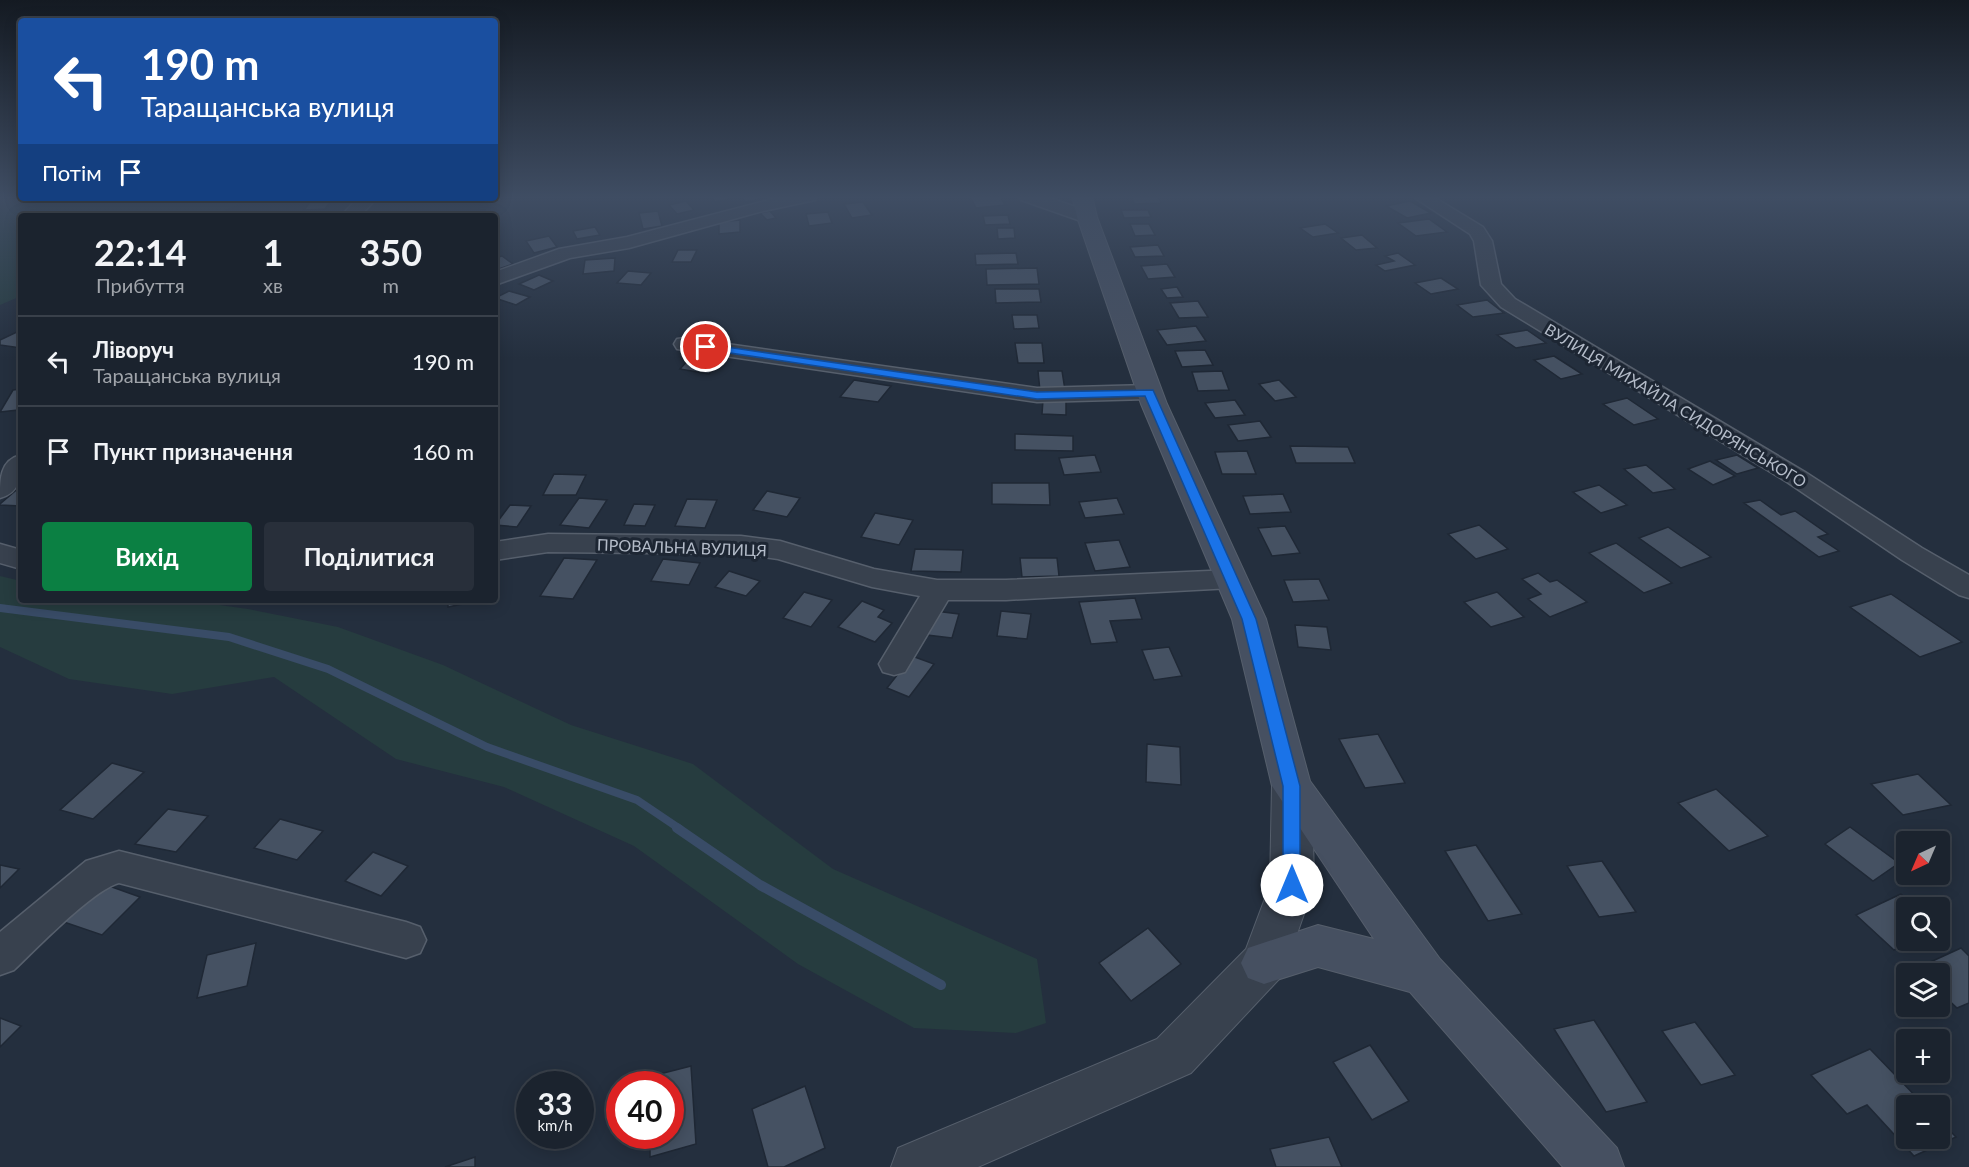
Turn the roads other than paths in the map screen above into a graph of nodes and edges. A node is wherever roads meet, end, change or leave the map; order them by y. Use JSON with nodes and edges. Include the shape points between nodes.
{"nodes":[{"id":1,"x":581,"y":250,"type":"edge"},
{"id":2,"x":1100,"y":250,"type":"edge"},
{"id":3,"x":1485,"y":250,"type":"edge"},
{"id":4,"x":498,"y":278,"type":"edge"},
{"id":5,"x":685,"y":344,"type":"dead end"},
{"id":6,"x":1149,"y":392,"type":"junction"},
{"id":7,"x":18,"y":466,"type":"edge"},
{"id":8,"x":0,"y":490,"type":"edge"},
{"id":9,"x":498,"y":551,"type":"edge"},
{"id":10,"x":0,"y":553,"type":"edge"},
{"id":11,"x":18,"y":559,"type":"edge"},
{"id":12,"x":1232,"y":579,"type":"junction"},
{"id":13,"x":1969,"y":588,"type":"edge"},
{"id":14,"x":937,"y":590,"type":"junction"},
{"id":15,"x":894,"y":664,"type":"dead end"},
{"id":16,"x":1292,"y":786,"type":"junction"},
{"id":17,"x":406,"y":940,"type":"dead end"},
{"id":18,"x":0,"y":957,"type":"edge"},
{"id":19,"x":1264,"y":963,"type":"junction"},
{"id":20,"x":1424,"y":974,"type":"junction"},
{"id":21,"x":917,"y":1167,"type":"edge"},
{"id":22,"x":1598,"y":1167,"type":"edge"}],
"edges":[{"from":1,"to":4,"type":"street"},
{"from":2,"to":6,"type":"main road"},
{"from":3,"to":13,"type":"street","name":"ВУЛИЦЯ МИХАЙЛА СИДОРЯНСЬКОГО","via":[[1491,285],[1508,303],[1796,477]]},
{"from":5,"to":6,"type":"street","via":[[1037,395]]},
{"from":6,"to":12,"type":"main road"},
{"from":7,"to":8,"type":"street"},
{"from":9,"to":14,"type":"street","name":"ПРОВАЛЬНА ВУЛИЦЯ","via":[[548,543],[741,545],[780,550],[872,578]]},
{"from":10,"to":11,"type":"street"},
{"from":12,"to":14,"type":"street","name":"ПРОВАЛЬНА ВУЛИЦЯ"},
{"from":12,"to":16,"type":"main road","via":[[1249,619]]},
{"from":14,"to":15,"type":"street"},
{"from":16,"to":19,"type":"street","via":[[1292,885]]},
{"from":16,"to":20,"type":"main road"},
{"from":17,"to":18,"type":"street","via":[[119,867],[99,872],[80,886]]},
{"from":19,"to":20,"type":"main road","via":[[1318,946]]},
{"from":19,"to":21,"type":"street","via":[[1174,1056]]},
{"from":20,"to":22,"type":"main road"}]}
